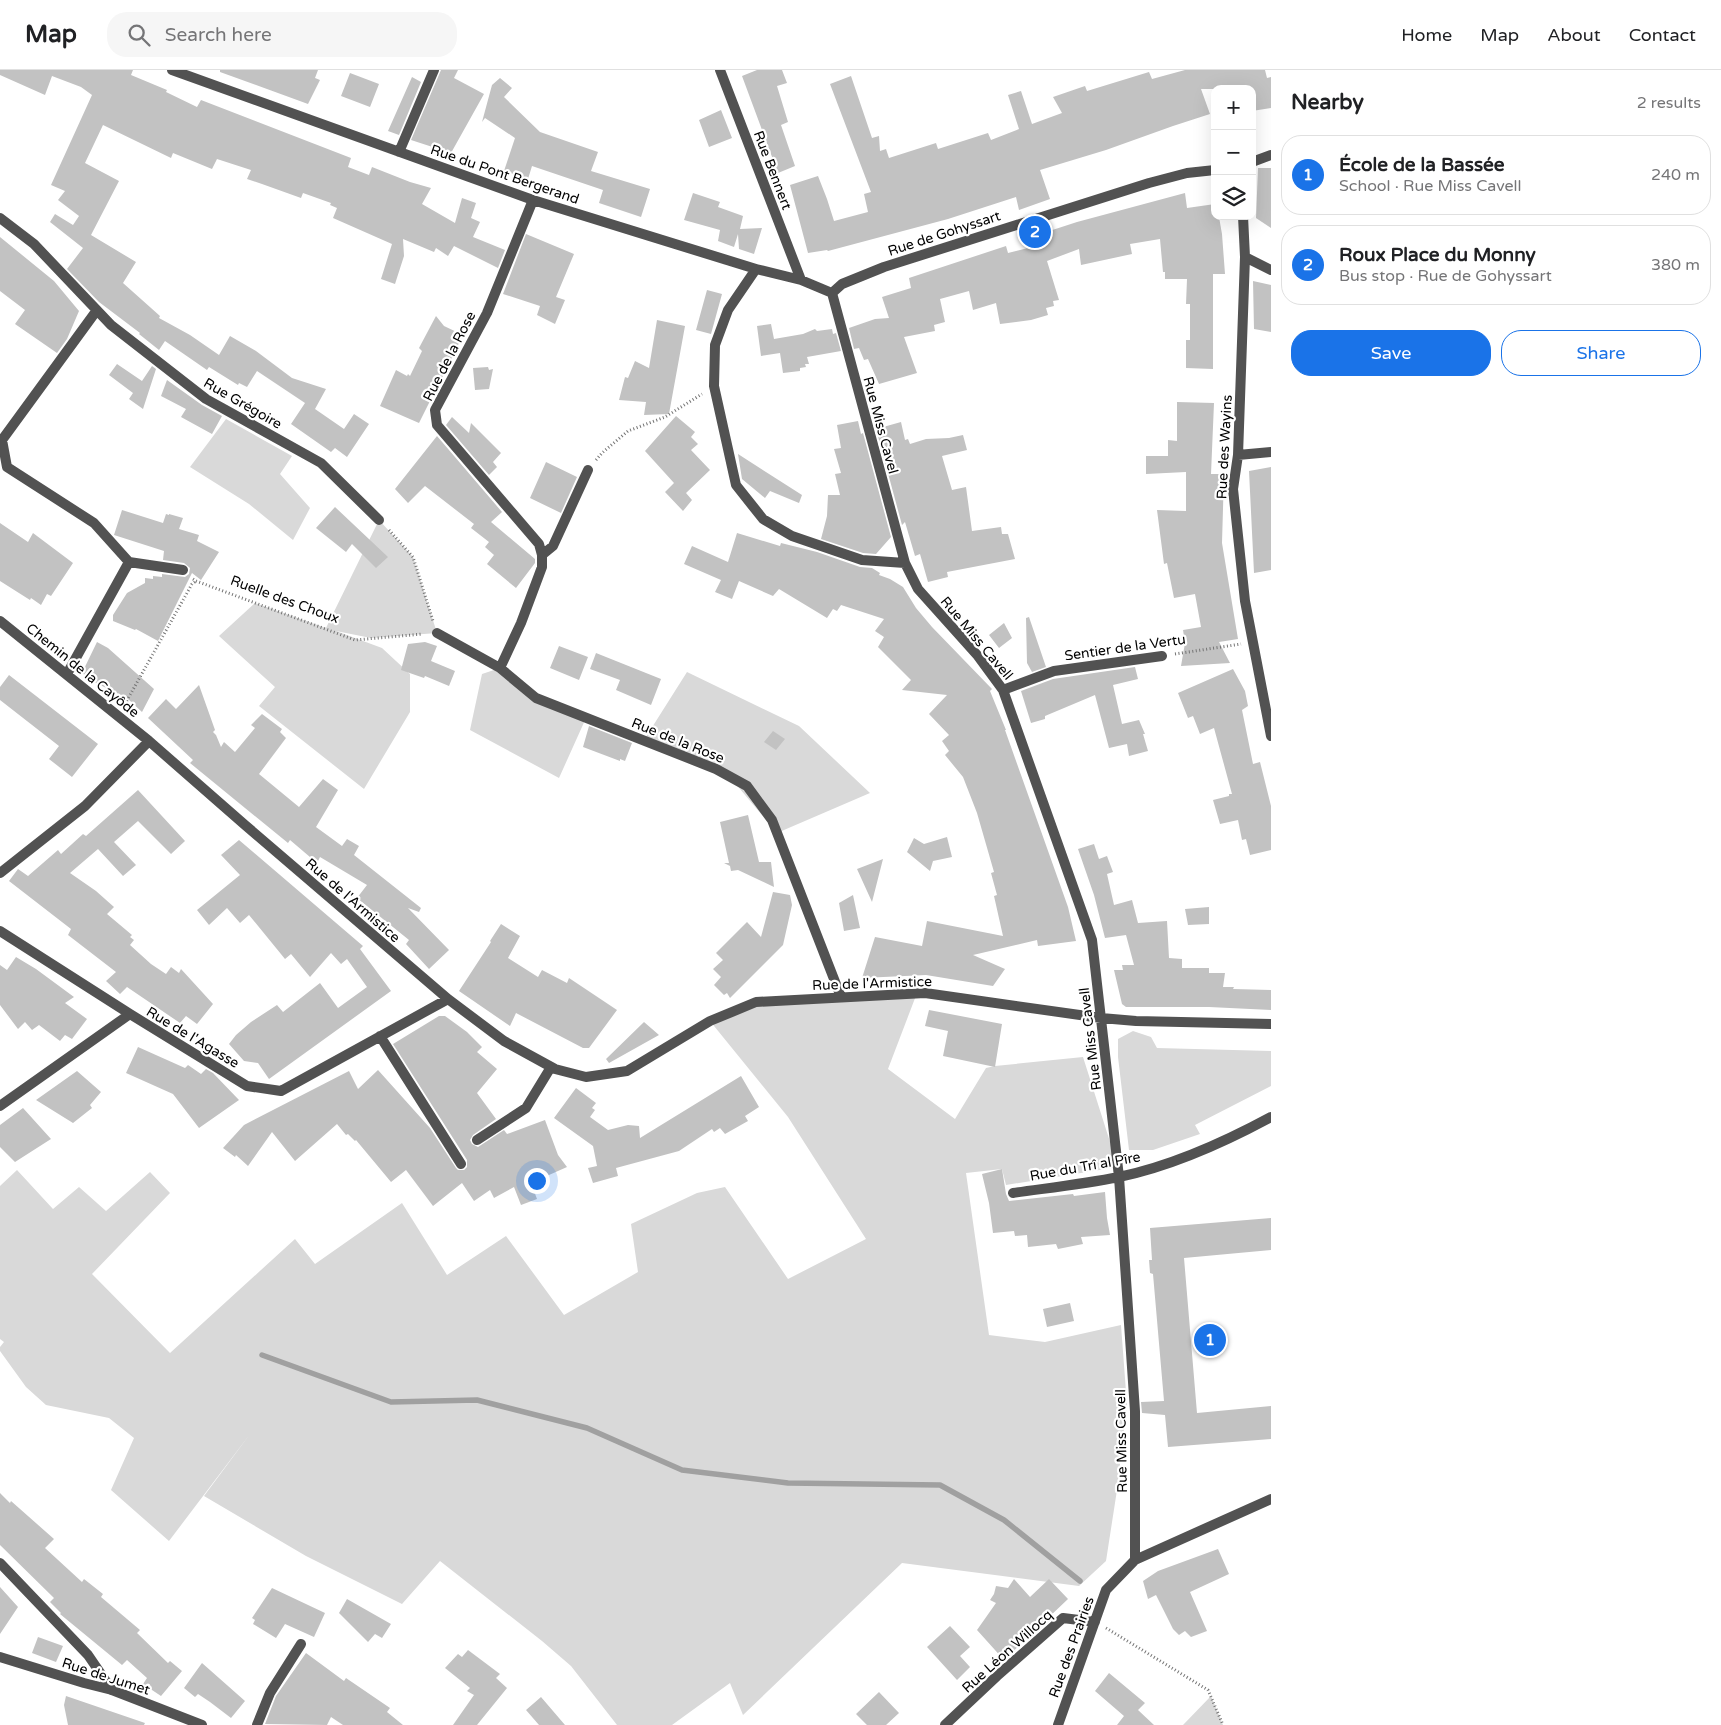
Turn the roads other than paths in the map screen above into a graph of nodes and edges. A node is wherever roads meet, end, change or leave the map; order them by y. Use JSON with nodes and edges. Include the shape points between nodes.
{"nodes":[{"id":1,"x":172,"y":70,"type":"edge"},
{"id":2,"x":434,"y":70,"type":"edge"},
{"id":3,"x":720,"y":70,"type":"edge"},
{"id":4,"x":399,"y":152,"type":"junction"},
{"id":5,"x":1271,"y":156,"type":"edge"},
{"id":6,"x":1256,"y":161,"type":"edge"},
{"id":7,"x":1211,"y":170,"type":"edge"},
{"id":8,"x":533,"y":200,"type":"junction"},
{"id":9,"x":0,"y":218,"type":"edge"},
{"id":10,"x":1243,"y":220,"type":"edge"},
{"id":11,"x":1245,"y":257,"type":"junction"},
{"id":12,"x":756,"y":269,"type":"junction"},
{"id":13,"x":1271,"y":270,"type":"edge"},
{"id":14,"x":801,"y":280,"type":"junction"},
{"id":15,"x":832,"y":293,"type":"junction"},
{"id":16,"x":97,"y":310,"type":"junction"},
{"id":17,"x":1271,"y":452,"type":"edge"},
{"id":18,"x":1238,"y":455,"type":"junction"},
{"id":19,"x":588,"y":470,"type":"road end"},
{"id":20,"x":379,"y":520,"type":"road end"},
{"id":21,"x":542,"y":555,"type":"junction"},
{"id":22,"x":129,"y":562,"type":"junction"},
{"id":23,"x":905,"y":563,"type":"junction"},
{"id":24,"x":183,"y":570,"type":"road end"},
{"id":25,"x":0,"y":621,"type":"edge"},
{"id":26,"x":437,"y":633,"type":"road end"},
{"id":27,"x":1162,"y":656,"type":"road end"},
{"id":28,"x":500,"y":668,"type":"junction"},
{"id":29,"x":67,"y":674,"type":"junction"},
{"id":30,"x":1003,"y":690,"type":"junction"},
{"id":31,"x":1271,"y":736,"type":"edge"},
{"id":32,"x":149,"y":740,"type":"junction"},
{"id":33,"x":0,"y":873,"type":"edge"},
{"id":34,"x":0,"y":931,"type":"edge"},
{"id":35,"x":841,"y":997,"type":"junction"},
{"id":36,"x":448,"y":999,"type":"junction"},
{"id":37,"x":130,"y":1014,"type":"junction"},
{"id":38,"x":1102,"y":1018,"type":"junction"},
{"id":39,"x":1271,"y":1024,"type":"edge"},
{"id":40,"x":380,"y":1036,"type":"junction"},
{"id":41,"x":551,"y":1067,"type":"junction"},
{"id":42,"x":0,"y":1106,"type":"edge"},
{"id":43,"x":1271,"y":1117,"type":"edge"},
{"id":44,"x":477,"y":1140,"type":"dead end"},
{"id":45,"x":461,"y":1164,"type":"dead end"},
{"id":46,"x":1119,"y":1177,"type":"junction"},
{"id":47,"x":1013,"y":1193,"type":"dead end"},
{"id":48,"x":1271,"y":1499,"type":"edge"},
{"id":49,"x":1135,"y":1560,"type":"junction"},
{"id":50,"x":0,"y":1563,"type":"edge"},
{"id":51,"x":1095,"y":1622,"type":"junction"},
{"id":52,"x":300,"y":1644,"type":"dead end"},
{"id":53,"x":0,"y":1657,"type":"edge"},
{"id":54,"x":112,"y":1690,"type":"junction"},
{"id":55,"x":202,"y":1725,"type":"edge"},
{"id":56,"x":257,"y":1725,"type":"edge"},
{"id":57,"x":945,"y":1725,"type":"edge"},
{"id":58,"x":1058,"y":1725,"type":"edge"}],
"edges":[{"from":1,"to":4,"type":"street","name":"Rue du Pont Bergerand"},
{"from":2,"to":4,"type":"street"},
{"from":3,"to":14,"type":"street","name":"Rue Bennert"},
{"from":4,"to":8,"type":"street","name":"Rue du Pont Bergerand"},
{"from":5,"to":6,"type":"street"},
{"from":7,"to":15,"type":"street","name":"Rue de Gohyssart","via":[[1149,183],[967,240],[884,267],[842,284]]},
{"from":8,"to":12,"type":"street","name":"Rue du Pont Bergerand"},
{"from":8,"to":21,"type":"street","name":"Rue de la Rose","via":[[487,313],[435,410],[437,425],[539,544]]},
{"from":9,"to":16,"type":"street","name":"Rue Grégoire","via":[[34,244]]},
{"from":10,"to":11,"type":"street","name":"Rue des Wayins"},
{"from":11,"to":13,"type":"street"},
{"from":11,"to":18,"type":"street","name":"Rue des Wayins"},
{"from":12,"to":14,"type":"street","name":"Rue du Pont Bergerand"},
{"from":12,"to":23,"type":"street","via":[[728,310],[715,345],[714,386],[736,485],[763,519],[792,536],[862,560]]},
{"from":14,"to":15,"type":"street","name":"Rue du Pont Bergerand"},
{"from":15,"to":23,"type":"street","name":"Rue Miss Cavel"},
{"from":16,"to":20,"type":"street","name":"Rue Grégoire","via":[[111,325],[206,399],[321,463]]},
{"from":16,"to":22,"type":"street","via":[[2,440],[7,467],[94,523]]},
{"from":17,"to":18,"type":"street"},
{"from":18,"to":31,"type":"street","name":"Rue des Wayins","via":[[1233,489],[1245,601]]},
{"from":19,"to":21,"type":"street","via":[[553,546]]},
{"from":21,"to":28,"type":"street","via":[[542,567]]},
{"from":22,"to":24,"type":"street"},
{"from":22,"to":29,"type":"street"},
{"from":23,"to":30,"type":"street","name":"Rue Miss Cavell","via":[[918,589],[978,656]]},
{"from":25,"to":29,"type":"street","name":"Chemin de la Cayôde"},
{"from":26,"to":28,"type":"street","name":"Rue de la Rose"},
{"from":27,"to":30,"type":"street","name":"Sentier de la Vertu","via":[[1054,671]]},
{"from":28,"to":35,"type":"street","name":"Rue de la Rose","via":[[536,698],[716,769],[747,786],[772,820]]},
{"from":29,"to":32,"type":"street","name":"Chemin de la Cayôde"},
{"from":30,"to":38,"type":"street","name":"Rue Miss Cavell","via":[[1092,940]]},
{"from":32,"to":33,"type":"street","via":[[85,806]]},
{"from":32,"to":36,"type":"street","name":"Rue de l'Armistice"},
{"from":34,"to":37,"type":"street","name":"Rue de l'Agasse"},
{"from":35,"to":38,"type":"street","name":"Rue de l'Armistice","via":[[925,993]]},
{"from":35,"to":41,"type":"street","name":"Rue de l'Armistice","via":[[756,1002],[710,1021],[628,1071],[586,1076]]},
{"from":36,"to":40,"type":"street","name":"Rue de l'Agasse"},
{"from":36,"to":41,"type":"street","name":"Rue de l'Armistice","via":[[504,1041]]},
{"from":37,"to":40,"type":"street","name":"Rue de l'Agasse","via":[[247,1086],[281,1091]]},
{"from":37,"to":42,"type":"street"},
{"from":38,"to":39,"type":"street","name":"Rue de l'Armistice"},
{"from":38,"to":46,"type":"street","name":"Rue Miss Cavell"},
{"from":40,"to":45,"type":"street"},
{"from":41,"to":44,"type":"street","via":[[526,1108]]},
{"from":43,"to":46,"type":"street","name":"Rue du Trî al Pîre","via":[[1200,1152]]},
{"from":46,"to":47,"type":"street","name":"Rue du Trî al Pîre"},
{"from":46,"to":49,"type":"street","name":"Rue Miss Cavell","via":[[1135,1411]]},
{"from":48,"to":49,"type":"street"},
{"from":49,"to":51,"type":"street","name":"Rue des Prairies","via":[[1106,1590]]},
{"from":50,"to":54,"type":"street","via":[[88,1655]]},
{"from":51,"to":57,"type":"street","name":"Rue Léon Willocq","via":[[1063,1618]]},
{"from":51,"to":58,"type":"street","name":"Rue des Prairies"},
{"from":52,"to":56,"type":"street","via":[[270,1693]]},
{"from":53,"to":54,"type":"street","name":"Rue de Jumet"},
{"from":54,"to":55,"type":"street","name":"Rue de Jumet"}]}
